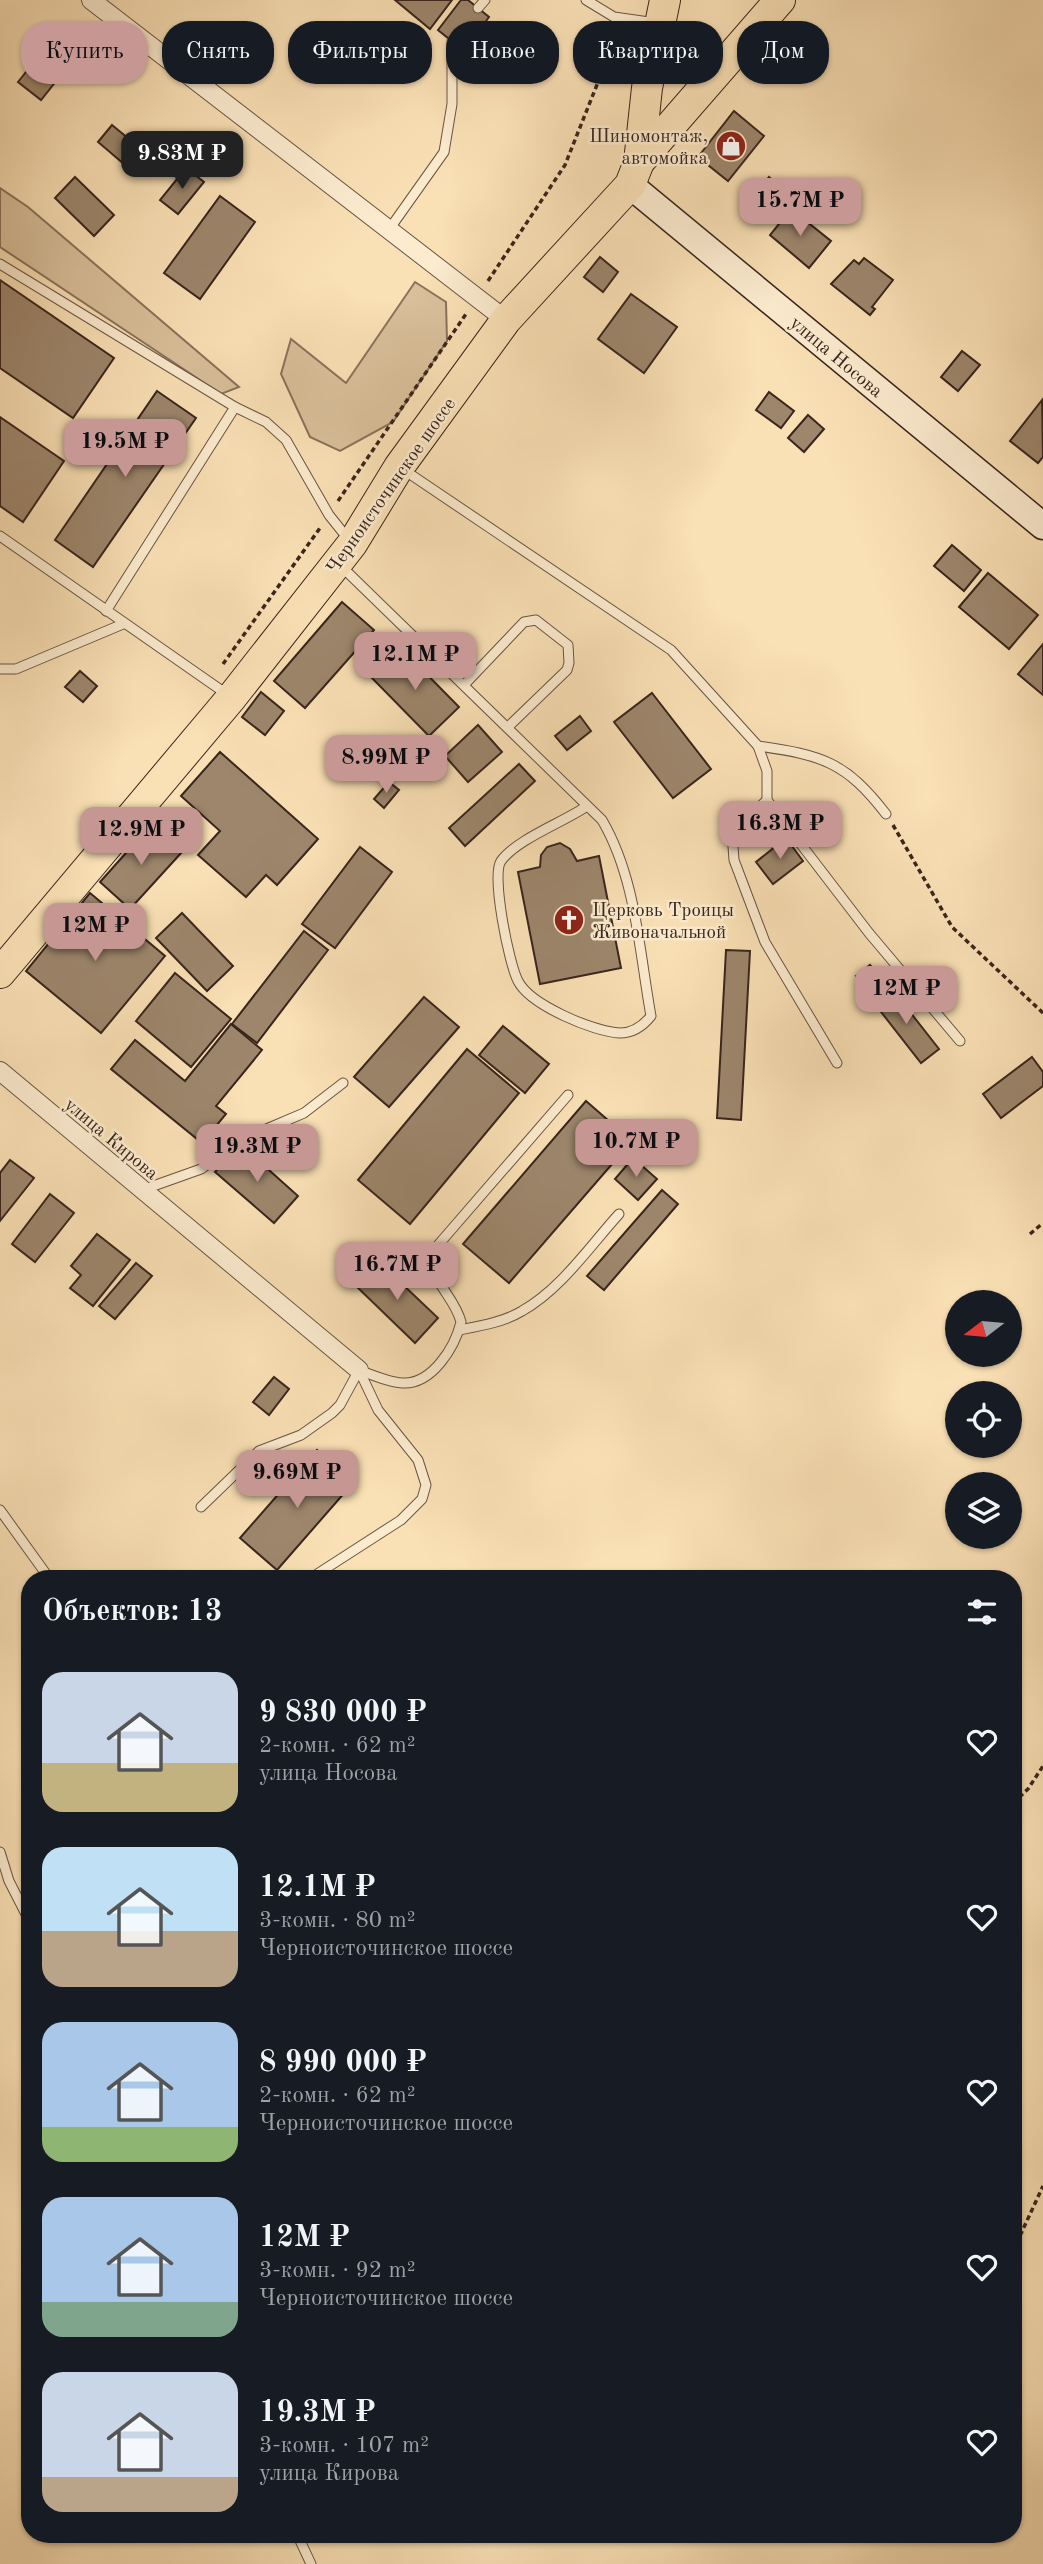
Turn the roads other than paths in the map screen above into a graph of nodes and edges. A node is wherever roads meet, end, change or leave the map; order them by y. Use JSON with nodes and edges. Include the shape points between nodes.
{"nodes":[{"id":1,"x":91,"y":0,"type":"edge"},
{"id":2,"x":485,"y":0,"type":"edge"},
{"id":3,"x":586,"y":0,"type":"edge"},
{"id":4,"x":780,"y":0,"type":"edge"},
{"id":5,"x":478,"y":8,"type":"dead end"},
{"id":6,"x":663,"y":12,"type":"edge"},
{"id":7,"x":452,"y":84,"type":"edge"},
{"id":8,"x":635,"y":173,"type":"junction"},
{"id":9,"x":388,"y":231,"type":"junction"},
{"id":10,"x":0,"y":264,"type":"edge"},
{"id":11,"x":506,"y":320,"type":"junction"},
{"id":12,"x":235,"y":407,"type":"junction"},
{"id":13,"x":399,"y":467,"type":"junction"},
{"id":14,"x":1043,"y":526,"type":"edge"},
{"id":15,"x":0,"y":536,"type":"edge"},
{"id":16,"x":345,"y":553,"type":"junction"},
{"id":17,"x":106,"y":611,"type":"junction"},
{"id":18,"x":123,"y":624,"type":"junction"},
{"id":19,"x":0,"y":669,"type":"edge"},
{"id":20,"x":465,"y":684,"type":"junction"},
{"id":21,"x":221,"y":690,"type":"junction"},
{"id":22,"x":509,"y":726,"type":"junction"},
{"id":23,"x":758,"y":746,"type":"junction"},
{"id":24,"x":767,"y":800,"type":"junction"},
{"id":25,"x":587,"y":806,"type":"junction"},
{"id":26,"x":886,"y":814,"type":"road end"},
{"id":27,"x":0,"y":973,"type":"edge"},
{"id":28,"x":960,"y":1041,"type":"dead end"},
{"id":29,"x":837,"y":1063,"type":"dead end"},
{"id":30,"x":0,"y":1071,"type":"edge"},
{"id":31,"x":343,"y":1083,"type":"dead end"},
{"id":32,"x":568,"y":1095,"type":"dead end"},
{"id":33,"x":142,"y":1190,"type":"junction"},
{"id":34,"x":619,"y":1214,"type":"dead end"},
{"id":35,"x":459,"y":1330,"type":"junction"},
{"id":36,"x":359,"y":1370,"type":"junction"},
{"id":37,"x":201,"y":1507,"type":"dead end"},
{"id":38,"x":0,"y":1510,"type":"edge"},
{"id":39,"x":43,"y":1570,"type":"edge"},
{"id":40,"x":322,"y":1570,"type":"edge"},
{"id":41,"x":0,"y":1852,"type":"edge"},
{"id":42,"x":21,"y":1904,"type":"edge"},
{"id":43,"x":301,"y":2543,"type":"edge"},
{"id":44,"x":311,"y":2564,"type":"edge"}],
"edges":[{"from":1,"to":9,"type":"street"},
{"from":2,"to":5,"type":"lane"},
{"from":3,"to":6,"type":"lane","via":[[624,19]]},
{"from":4,"to":8,"type":"main road","name":"Черноисточинское шоссе"},
{"from":6,"to":8,"type":"main road"},
{"from":7,"to":9,"type":"lane","via":[[444,152]]},
{"from":8,"to":11,"type":"main road","name":"Черноисточинское шоссе"},
{"from":8,"to":14,"type":"street","name":"улица Носова"},
{"from":9,"to":11,"type":"street"},
{"from":10,"to":12,"type":"lane"},
{"from":11,"to":13,"type":"main road","name":"Черноисточинское шоссе"},
{"from":12,"to":16,"type":"lane","via":[[267,422],[286,440]]},
{"from":12,"to":17,"type":"lane"},
{"from":13,"to":16,"type":"main road","name":"Черноисточинское шоссе"},
{"from":13,"to":23,"type":"lane","via":[[671,650]]},
{"from":15,"to":17,"type":"lane"},
{"from":16,"to":20,"type":"lane"},
{"from":16,"to":21,"type":"main road","name":"Черноисточинское шоссе"},
{"from":17,"to":18,"type":"lane"},
{"from":18,"to":19,"type":"lane","via":[[16,668]]},
{"from":18,"to":21,"type":"lane"},
{"from":20,"to":22,"type":"lane"},
{"from":20,"to":22,"type":"lane","via":[[524,622],[536,620],[568,645],[567,670]]},
{"from":21,"to":27,"type":"main road","name":"Черноисточинское шоссе"},
{"from":22,"to":25,"type":"lane"},
{"from":23,"to":24,"type":"lane","via":[[767,771]]},
{"from":23,"to":26,"type":"lane","via":[[826,759],[863,784]]},
{"from":24,"to":28,"type":"lane","via":[[869,933]]},
{"from":24,"to":29,"type":"lane","via":[[732,832],[734,860],[765,942]]},
{"from":25,"to":25,"type":"lane","via":[[613,838],[626,874],[651,1016],[633,1031],[619,1033],[548,1010],[528,994],[517,981],[497,894],[501,861]]},
{"from":30,"to":33,"type":"street","name":"улица Кирова"},
{"from":31,"to":33,"type":"lane","via":[[304,1113],[243,1139],[201,1169]]},
{"from":32,"to":35,"type":"lane","via":[[432,1252],[434,1277],[458,1311]]},
{"from":33,"to":36,"type":"street","name":"улица Кирова"},
{"from":34,"to":35,"type":"lane","via":[[546,1294],[521,1312]]},
{"from":35,"to":36,"type":"lane","via":[[436,1369],[423,1378],[402,1383]]},
{"from":36,"to":37,"type":"lane","via":[[332,1413],[301,1435],[259,1451]]},
{"from":36,"to":40,"type":"lane","via":[[378,1410],[418,1460],[426,1485],[422,1499],[401,1520]]},
{"from":38,"to":39,"type":"lane"},
{"from":41,"to":42,"type":"lane"},
{"from":43,"to":44,"type":"lane"}]}
